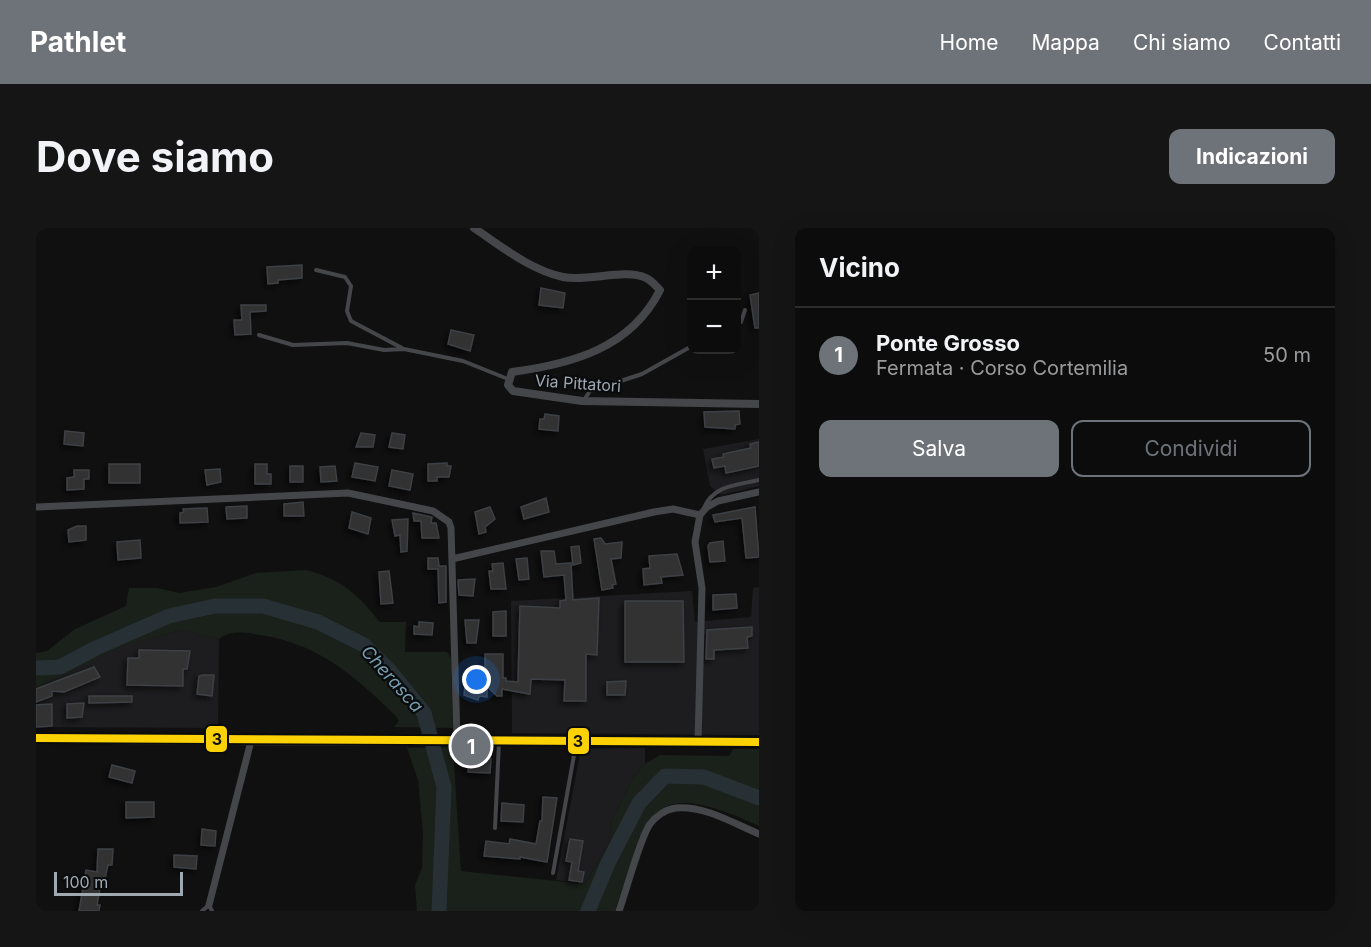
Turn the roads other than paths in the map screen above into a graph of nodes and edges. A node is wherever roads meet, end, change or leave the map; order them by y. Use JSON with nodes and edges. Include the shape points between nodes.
{"nodes":[{"id":1,"x":474,"y":228,"type":"edge"},
{"id":2,"x":316,"y":270,"type":"dead end"},
{"id":3,"x":745,"y":310,"type":"dead end"},
{"id":4,"x":741,"y":322,"type":"edge"},
{"id":5,"x":259,"y":335,"type":"dead end"},
{"id":6,"x":403,"y":349,"type":"junction"},
{"id":7,"x":687,"y":349,"type":"edge"},
{"id":8,"x":508,"y":379,"type":"junction"},
{"id":9,"x":582,"y":401,"type":"junction"},
{"id":10,"x":759,"y":404,"type":"edge"},
{"id":11,"x":759,"y":480,"type":"edge"},
{"id":12,"x":759,"y":492,"type":"edge"},
{"id":13,"x":37,"y":507,"type":"edge"},
{"id":14,"x":702,"y":512,"type":"junction"},
{"id":15,"x":452,"y":559,"type":"junction"},
{"id":16,"x":36,"y":738,"type":"edge"},
{"id":17,"x":455,"y":739,"type":"junction"},
{"id":18,"x":500,"y":740,"type":"junction"},
{"id":19,"x":251,"y":741,"type":"junction"},
{"id":20,"x":698,"y":742,"type":"junction"},
{"id":21,"x":759,"y":742,"type":"edge"},
{"id":22,"x":576,"y":743,"type":"junction"},
{"id":23,"x":495,"y":828,"type":"dead end"},
{"id":24,"x":759,"y":834,"type":"edge"},
{"id":25,"x":553,"y":873,"type":"dead end"},
{"id":26,"x":210,"y":908,"type":"edge"},
{"id":27,"x":202,"y":911,"type":"edge"},
{"id":28,"x":619,"y":911,"type":"edge"}],
"edges":[{"from":1,"to":8,"type":"street","name":"Via Pittatori","via":[[538,268],[555,274],[585,279],[646,277],[660,290],[650,310],[628,332],[598,351],[544,368],[512,372]]},
{"from":2,"to":6,"type":"lane","via":[[345,277],[351,286],[347,311],[351,321]]},
{"from":3,"to":4,"type":"lane"},
{"from":5,"to":6,"type":"lane","via":[[292,345],[347,343],[384,350]]},
{"from":6,"to":8,"type":"lane","via":[[463,361]]},
{"from":7,"to":9,"type":"lane","via":[[642,374],[590,391]]},
{"from":8,"to":9,"type":"street","name":"Via Pittatori","via":[[513,391]]},
{"from":9,"to":10,"type":"street","name":"Via Pittatori"},
{"from":11,"to":14,"type":"lane","via":[[718,489]]},
{"from":12,"to":14,"type":"street","via":[[718,501]]},
{"from":13,"to":15,"type":"street","via":[[348,494],[443,516],[452,528]]},
{"from":14,"to":15,"type":"street","via":[[654,512]]},
{"from":14,"to":20,"type":"street","via":[[695,542],[702,588]]},
{"from":15,"to":17,"type":"street"},
{"from":16,"to":19,"type":"main road"},
{"from":17,"to":18,"type":"main road"},
{"from":17,"to":19,"type":"main road"},
{"from":18,"to":22,"type":"main road"},
{"from":18,"to":23,"type":"lane"},
{"from":19,"to":26,"type":"street"},
{"from":20,"to":21,"type":"main road"},
{"from":20,"to":22,"type":"main road"},
{"from":22,"to":25,"type":"lane"},
{"from":24,"to":28,"type":"street","via":[[692,809],[665,811],[649,825]]},
{"from":26,"to":27,"type":"lane"}]}
